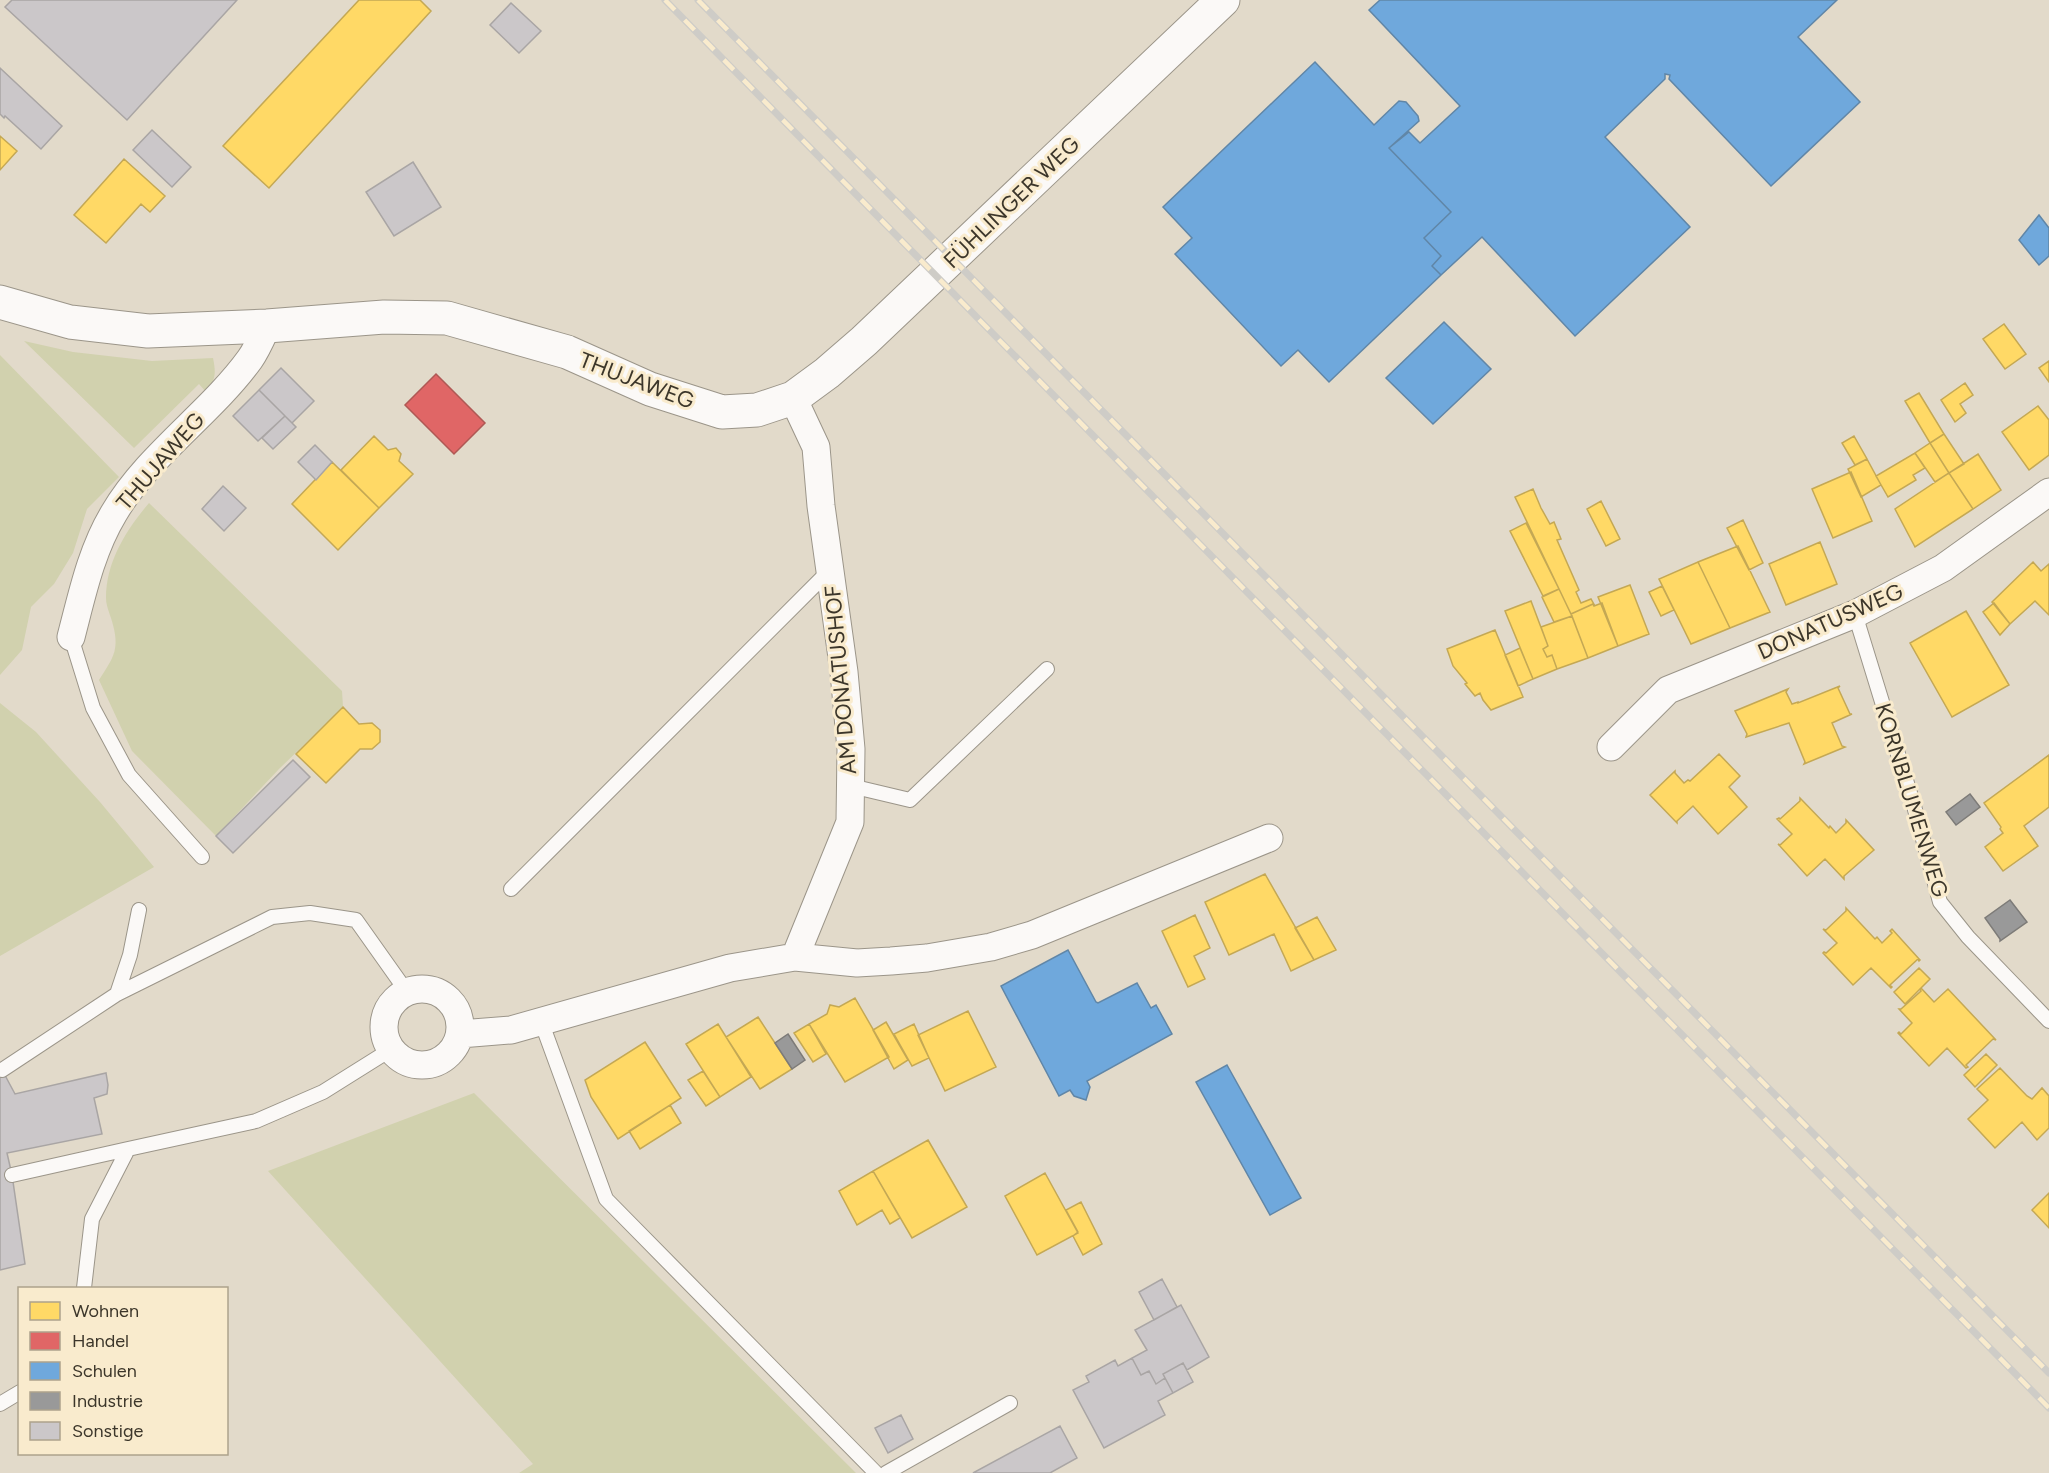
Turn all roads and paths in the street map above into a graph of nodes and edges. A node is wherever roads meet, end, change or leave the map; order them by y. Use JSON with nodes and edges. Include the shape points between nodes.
{"nodes":[{"id":1,"x":1223,"y":0,"type":"edge"},
{"id":2,"x":0,"y":302,"type":"edge"},
{"id":3,"x":267,"y":327,"type":"junction"},
{"id":4,"x":794,"y":398,"type":"junction"},
{"id":5,"x":2049,"y":492,"type":"edge"},
{"id":6,"x":830,"y":570,"type":"junction"},
{"id":7,"x":1855,"y":614,"type":"junction"},
{"id":8,"x":70,"y":637,"type":"joint"},
{"id":9,"x":1047,"y":669,"type":"dead end"},
{"id":10,"x":1611,"y":747,"type":"dead end"},
{"id":11,"x":850,"y":786,"type":"junction"},
{"id":12,"x":1269,"y":838,"type":"dead end"},
{"id":13,"x":202,"y":856,"type":"dead end"},
{"id":14,"x":511,"y":889,"type":"dead end"},
{"id":15,"x":139,"y":910,"type":"dead end"},
{"id":16,"x":795,"y":957,"type":"junction"},
{"id":17,"x":407,"y":992,"type":"junction"},
{"id":18,"x":117,"y":994,"type":"junction"},
{"id":19,"x":2049,"y":1021,"type":"edge"},
{"id":20,"x":541,"y":1022,"type":"junction"},
{"id":21,"x":460,"y":1034,"type":"junction"},
{"id":22,"x":390,"y":1050,"type":"junction"},
{"id":23,"x":2,"y":1070,"type":"dead end"},
{"id":24,"x":128,"y":1149,"type":"junction"},
{"id":25,"x":12,"y":1175,"type":"dead end"},
{"id":26,"x":84,"y":1287,"type":"edge"},
{"id":27,"x":18,"y":1393,"type":"edge"},
{"id":28,"x":1010,"y":1403,"type":"dead end"},
{"id":29,"x":0,"y":1404,"type":"edge"},
{"id":30,"x":876,"y":1473,"type":"edge"},
{"id":31,"x":886,"y":1473,"type":"edge"}],
"edges":[{"from":1,"to":4,"type":"street","name":"FÜHLINGER WEG","via":[[864,341]]},
{"from":2,"to":3,"type":"street","name":"THUJAWEG","via":[[70,322],[147,331]]},
{"from":3,"to":4,"type":"street","name":"THUJAWEG","via":[[384,317],[447,318],[567,352],[650,389],[722,412],[757,410]]},
{"from":3,"to":8,"type":"street","name":"THUJAWEG","via":[[251,358],[141,476],[114,512],[94,554]]},
{"from":4,"to":6,"type":"street","name":"AM DONATUSHOF","via":[[816,447]]},
{"from":5,"to":7,"type":"street","name":"DONATUSWEG","via":[[1943,568]]},
{"from":6,"to":11,"type":"street","name":"AM DONATUSHOF","via":[[844,672]]},
{"from":6,"to":14,"type":"lane"},
{"from":7,"to":10,"type":"street","name":"DONATUSWEG","via":[[1668,690]]},
{"from":7,"to":19,"type":"lane","name":"KORNBLUMENWEG","via":[[1940,903]]},
{"from":8,"to":13,"type":"lane","name":"THUJAWEG","via":[[93,708],[129,775]]},
{"from":9,"to":11,"type":"lane","via":[[910,800]]},
{"from":11,"to":16,"type":"street","name":"AM DONATUSHOF","via":[[850,822]]},
{"from":12,"to":16,"type":"street","via":[[1032,935],[991,947],[927,958],[857,963]]},
{"from":15,"to":18,"type":"lane"},
{"from":16,"to":20,"type":"street","via":[[730,968]]},
{"from":17,"to":18,"type":"lane","via":[[356,920],[310,913],[272,917]]},
{"from":17,"to":21,"type":"street","via":[[423,989],[439,993],[452,1003],[459,1018]]},
{"from":17,"to":22,"type":"street","via":[[393,1002],[384,1017],[384,1034]]},
{"from":18,"to":23,"type":"lane"},
{"from":20,"to":21,"type":"street","via":[[511,1030]]},
{"from":20,"to":30,"type":"lane","via":[[606,1198]]},
{"from":21,"to":22,"type":"street","via":[[444,1059],[430,1065],[415,1065]]},
{"from":22,"to":24,"type":"lane","via":[[323,1092],[256,1121]]},
{"from":24,"to":25,"type":"lane"},
{"from":24,"to":26,"type":"lane","via":[[92,1219]]},
{"from":27,"to":29,"type":"lane"},
{"from":28,"to":31,"type":"lane"}]}
